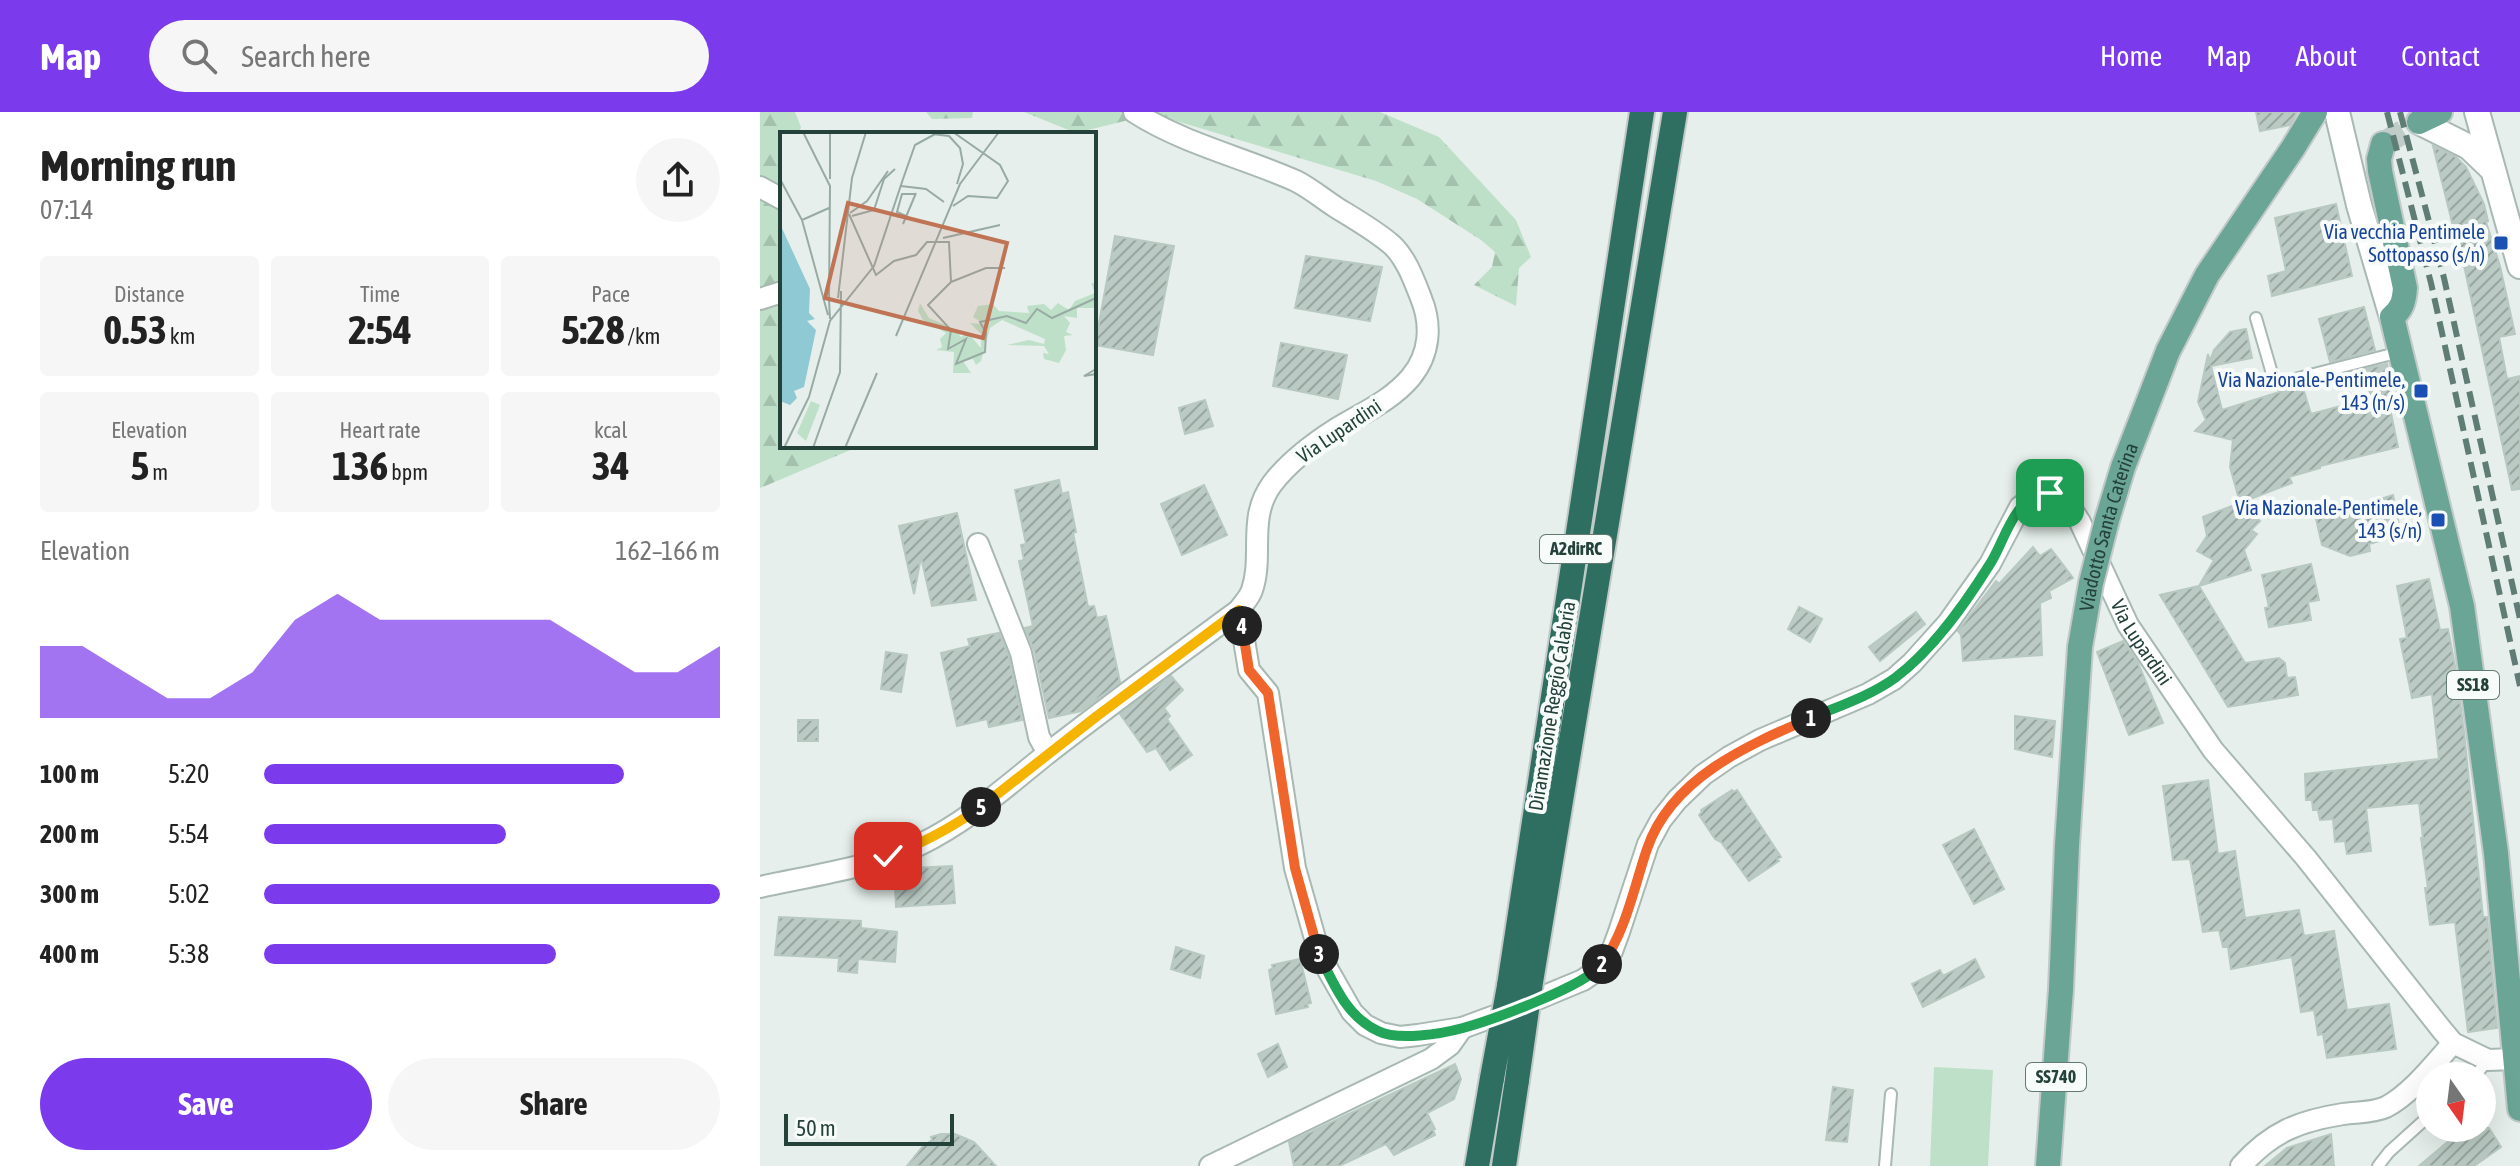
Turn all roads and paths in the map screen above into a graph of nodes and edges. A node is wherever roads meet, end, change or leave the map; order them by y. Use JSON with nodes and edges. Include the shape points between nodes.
{"nodes":[{"id":1,"x":1134,"y":112,"type":"edge"},
{"id":2,"x":1642,"y":112,"type":"edge"},
{"id":3,"x":1675,"y":112,"type":"edge"},
{"id":4,"x":2315,"y":112,"type":"edge"},
{"id":5,"x":2337,"y":112,"type":"edge"},
{"id":6,"x":2477,"y":112,"type":"edge"},
{"id":7,"x":2428,"y":115,"type":"edge"},
{"id":8,"x":2383,"y":144,"type":"dead end"},
{"id":9,"x":2492,"y":169,"type":"junction"},
{"id":10,"x":760,"y":187,"type":"edge"},
{"id":11,"x":780,"y":198,"type":"edge"},
{"id":12,"x":2519,"y":251,"type":"edge"},
{"id":13,"x":780,"y":293,"type":"edge"},
{"id":14,"x":760,"y":299,"type":"edge"},
{"id":15,"x":2392,"y":317,"type":"junction"},
{"id":16,"x":2256,"y":318,"type":"dead end"},
{"id":17,"x":2400,"y":352,"type":"junction"},
{"id":18,"x":978,"y":544,"type":"dead end"},
{"id":19,"x":1239,"y":610,"type":"junction"},
{"id":20,"x":1048,"y":753,"type":"junction"},
{"id":21,"x":760,"y":887,"type":"edge"},
{"id":22,"x":1520,"y":984,"type":"junction"},
{"id":23,"x":1462,"y":1028,"type":"junction"},
{"id":24,"x":2453,"y":1043,"type":"junction"},
{"id":25,"x":2515,"y":1059,"type":"junction"},
{"id":26,"x":2475,"y":1062,"type":"edge"},
{"id":27,"x":2496,"y":1064,"type":"edge"},
{"id":28,"x":1891,"y":1094,"type":"dead end"},
{"id":29,"x":2520,"y":1109,"type":"edge"},
{"id":30,"x":2416,"y":1128,"type":"edge"},
{"id":31,"x":1210,"y":1166,"type":"edge"},
{"id":32,"x":1477,"y":1166,"type":"edge"},
{"id":33,"x":1504,"y":1166,"type":"edge"},
{"id":34,"x":1885,"y":1166,"type":"edge"},
{"id":35,"x":2048,"y":1166,"type":"edge"},
{"id":36,"x":2241,"y":1166,"type":"edge"},
{"id":37,"x":2378,"y":1166,"type":"edge"}],
"edges":[{"from":1,"to":19,"type":"street","name":"Via Lupardini","via":[[1179,137],[1298,182],[1362,225],[1393,246],[1426,309],[1425,354],[1411,377],[1301,456],[1271,486],[1256,529],[1251,593]]},
{"from":2,"to":22,"type":"highway","name":"Diramazione Reggio Calabria","number":"A2dirRC"},
{"from":3,"to":22,"type":"highway","name":"Diramazione Reggio Calabria","number":"A2dirRC"},
{"from":4,"to":35,"type":"main road","name":"Viadotto Santa Caterina","number":"SS740","bridge":true,"via":[[2207,275],[2174,338],[2143,413],[2091,583],[2080,647]]},
{"from":5,"to":15,"type":"street","number":"SS18"},
{"from":6,"to":9,"type":"street"},
{"from":7,"to":9,"type":"street"},
{"from":8,"to":15,"type":"main road","via":[[2380,171],[2405,288],[2404,301]]},
{"from":9,"to":12,"type":"street"},
{"from":10,"to":11,"type":"street"},
{"from":13,"to":14,"type":"street"},
{"from":15,"to":17,"type":"main road","number":"SS18"},
{"from":16,"to":17,"type":"lane","via":[[2275,384]]},
{"from":17,"to":25,"type":"main road","number":"SS18","via":[[2462,606],[2496,853]]},
{"from":18,"to":20,"type":"street","via":[[1021,653],[1039,737]]},
{"from":19,"to":20,"type":"street"},
{"from":19,"to":23,"type":"street","name":"Via Lupardini","via":[[1249,670],[1268,693],[1308,921],[1337,988],[1352,1012],[1381,1033],[1400,1037]]},
{"from":20,"to":21,"type":"street","via":[[996,796],[917,846]]},
{"from":22,"to":32,"type":"highway","name":"Diramazione Reggio Calabria","number":"A2dirRC","bridge":true,"via":[[1492,1078]]},
{"from":22,"to":33,"type":"highway","name":"Diramazione Reggio Calabria","number":"A2dirRC","bridge":true,"via":[[1517,1080]]},
{"from":23,"to":24,"type":"street","name":"Via Lupardini","via":[[1562,990],[1599,969],[1612,951],[1648,844],[1677,800],[1729,757],[1894,679],[1948,623],[1990,564],[2020,507],[2039,493],[2050,493],[2074,513],[2128,625],[2213,750]]},
{"from":23,"to":31,"type":"street","via":[[1431,1059]]},
{"from":24,"to":26,"type":"street","name":"Via Lupardini"},
{"from":24,"to":36,"type":"street","via":[[2387,1106],[2306,1121],[2274,1135]]},
{"from":25,"to":27,"type":"street","name":"Via Lupardini"},
{"from":25,"to":29,"type":"main road","number":"SS18"},
{"from":28,"to":34,"type":"lane"},
{"from":30,"to":37,"type":"lane"}]}
